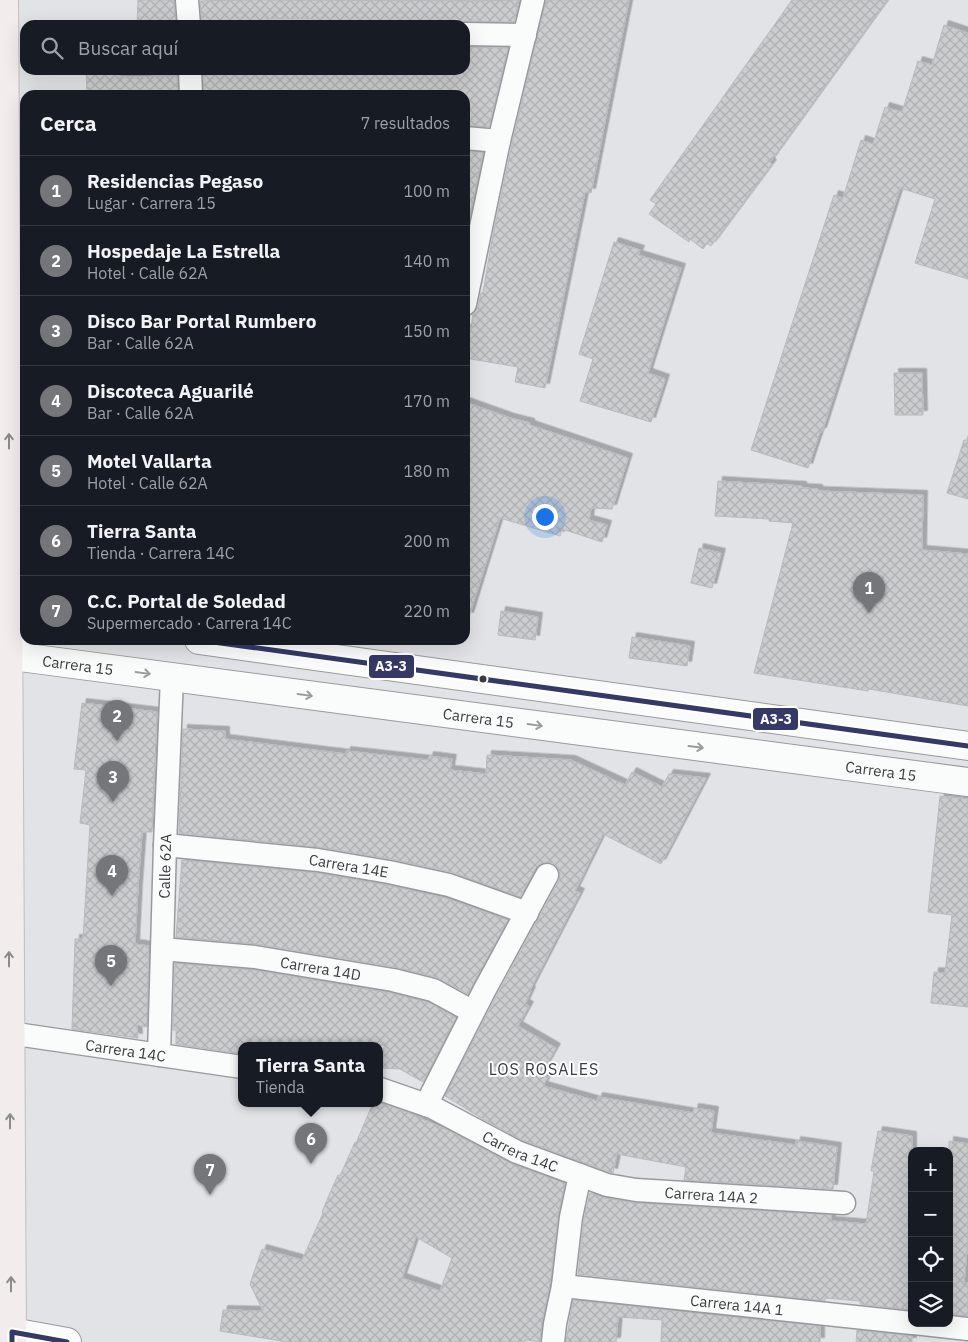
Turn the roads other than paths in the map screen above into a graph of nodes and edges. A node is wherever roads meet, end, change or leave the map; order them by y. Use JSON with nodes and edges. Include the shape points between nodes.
{"nodes":[{"id":1,"x":4,"y":0,"type":"edge"},
{"id":2,"x":187,"y":0,"type":"edge"},
{"id":3,"x":533,"y":0,"type":"edge"},
{"id":4,"x":189,"y":20,"type":"edge"},
{"id":5,"x":470,"y":34,"type":"edge"},
{"id":6,"x":525,"y":35,"type":"junction"},
{"id":7,"x":190,"y":75,"type":"edge"},
{"id":8,"x":191,"y":90,"type":"edge"},
{"id":9,"x":470,"y":138,"type":"edge"},
{"id":10,"x":499,"y":141,"type":"junction"},
{"id":11,"x":471,"y":245,"type":"edge"},
{"id":12,"x":15,"y":295,"type":"edge"},
{"id":13,"x":11,"y":625,"type":"edge"},
{"id":14,"x":235,"y":645,"type":"edge"},
{"id":15,"x":172,"y":677,"type":"junction"},
{"id":16,"x":577,"y":692,"type":"junction"},
{"id":17,"x":571,"y":730,"type":"junction"},
{"id":18,"x":968,"y":746,"type":"edge"},
{"id":19,"x":968,"y":782,"type":"edge"},
{"id":20,"x":165,"y":845,"type":"junction"},
{"id":21,"x":547,"y":875,"type":"dead end"},
{"id":22,"x":527,"y":912,"type":"junction"},
{"id":23,"x":162,"y":949,"type":"junction"},
{"id":24,"x":473,"y":1012,"type":"junction"},
{"id":25,"x":10,"y":1033,"type":"junction"},
{"id":26,"x":159,"y":1054,"type":"junction"},
{"id":27,"x":238,"y":1066,"type":"edge"},
{"id":28,"x":383,"y":1090,"type":"edge"},
{"id":29,"x":426,"y":1105,"type":"junction"},
{"id":30,"x":580,"y":1176,"type":"junction"},
{"id":31,"x":844,"y":1204,"type":"dead end"},
{"id":32,"x":562,"y":1286,"type":"junction"},
{"id":33,"x":908,"y":1322,"type":"edge"},
{"id":34,"x":950,"y":1327,"type":"edge"},
{"id":35,"x":968,"y":1329,"type":"edge"},
{"id":36,"x":8,"y":1336,"type":"edge"},
{"id":37,"x":67,"y":1342,"type":"edge"},
{"id":38,"x":553,"y":1342,"type":"edge"}],
"edges":[{"from":1,"to":12,"type":"main road"},
{"from":2,"to":4,"type":"street"},
{"from":3,"to":6,"type":"street"},
{"from":5,"to":6,"type":"street"},
{"from":6,"to":10,"type":"street"},
{"from":7,"to":8,"type":"street"},
{"from":9,"to":10,"type":"street"},
{"from":10,"to":11,"type":"street"},
{"from":13,"to":12,"type":"main road","one_way":true,"via":[[9,414]]},
{"from":13,"to":15,"type":"main road","name":"Carrera 15","one_way":true,"via":[[20,657]]},
{"from":25,"to":13,"type":"main road","one_way":true},
{"from":14,"to":16,"type":"main road"},
{"from":15,"to":17,"type":"main road","name":"Carrera 15","one_way":true},
{"from":15,"to":20,"type":"street","name":"Calle 62A"},
{"from":16,"to":17,"type":"main road"},
{"from":16,"to":18,"type":"main road"},
{"from":17,"to":19,"type":"main road","name":"Carrera 15","one_way":true},
{"from":20,"to":22,"type":"street","name":"Carrera 14E","via":[[318,860],[389,872],[449,884]]},
{"from":20,"to":23,"type":"street","name":"Calle 62A"},
{"from":21,"to":22,"type":"street"},
{"from":22,"to":24,"type":"street"},
{"from":23,"to":24,"type":"street","name":"Carrera 14D","via":[[255,957],[393,980],[433,990]]},
{"from":23,"to":26,"type":"street","name":"Calle 62A"},
{"from":24,"to":29,"type":"street"},
{"from":25,"to":26,"type":"street","name":"Carrera 14C"},
{"from":36,"to":25,"type":"main road","one_way":true},
{"from":26,"to":27,"type":"street","name":"Carrera 14C"},
{"from":28,"to":29,"type":"street","name":"Carrera 14C"},
{"from":29,"to":30,"type":"street","name":"Carrera 14C","via":[[517,1152]]},
{"from":30,"to":31,"type":"street","name":"Carrera 14A 2","via":[[636,1190]]},
{"from":30,"to":32,"type":"street","via":[[570,1217]]},
{"from":32,"to":33,"type":"street","name":"Carrera 14A 1"},
{"from":32,"to":38,"type":"street"},
{"from":34,"to":35,"type":"street","name":"Carrera 14A 1"},
{"from":36,"to":37,"type":"main road"}]}
